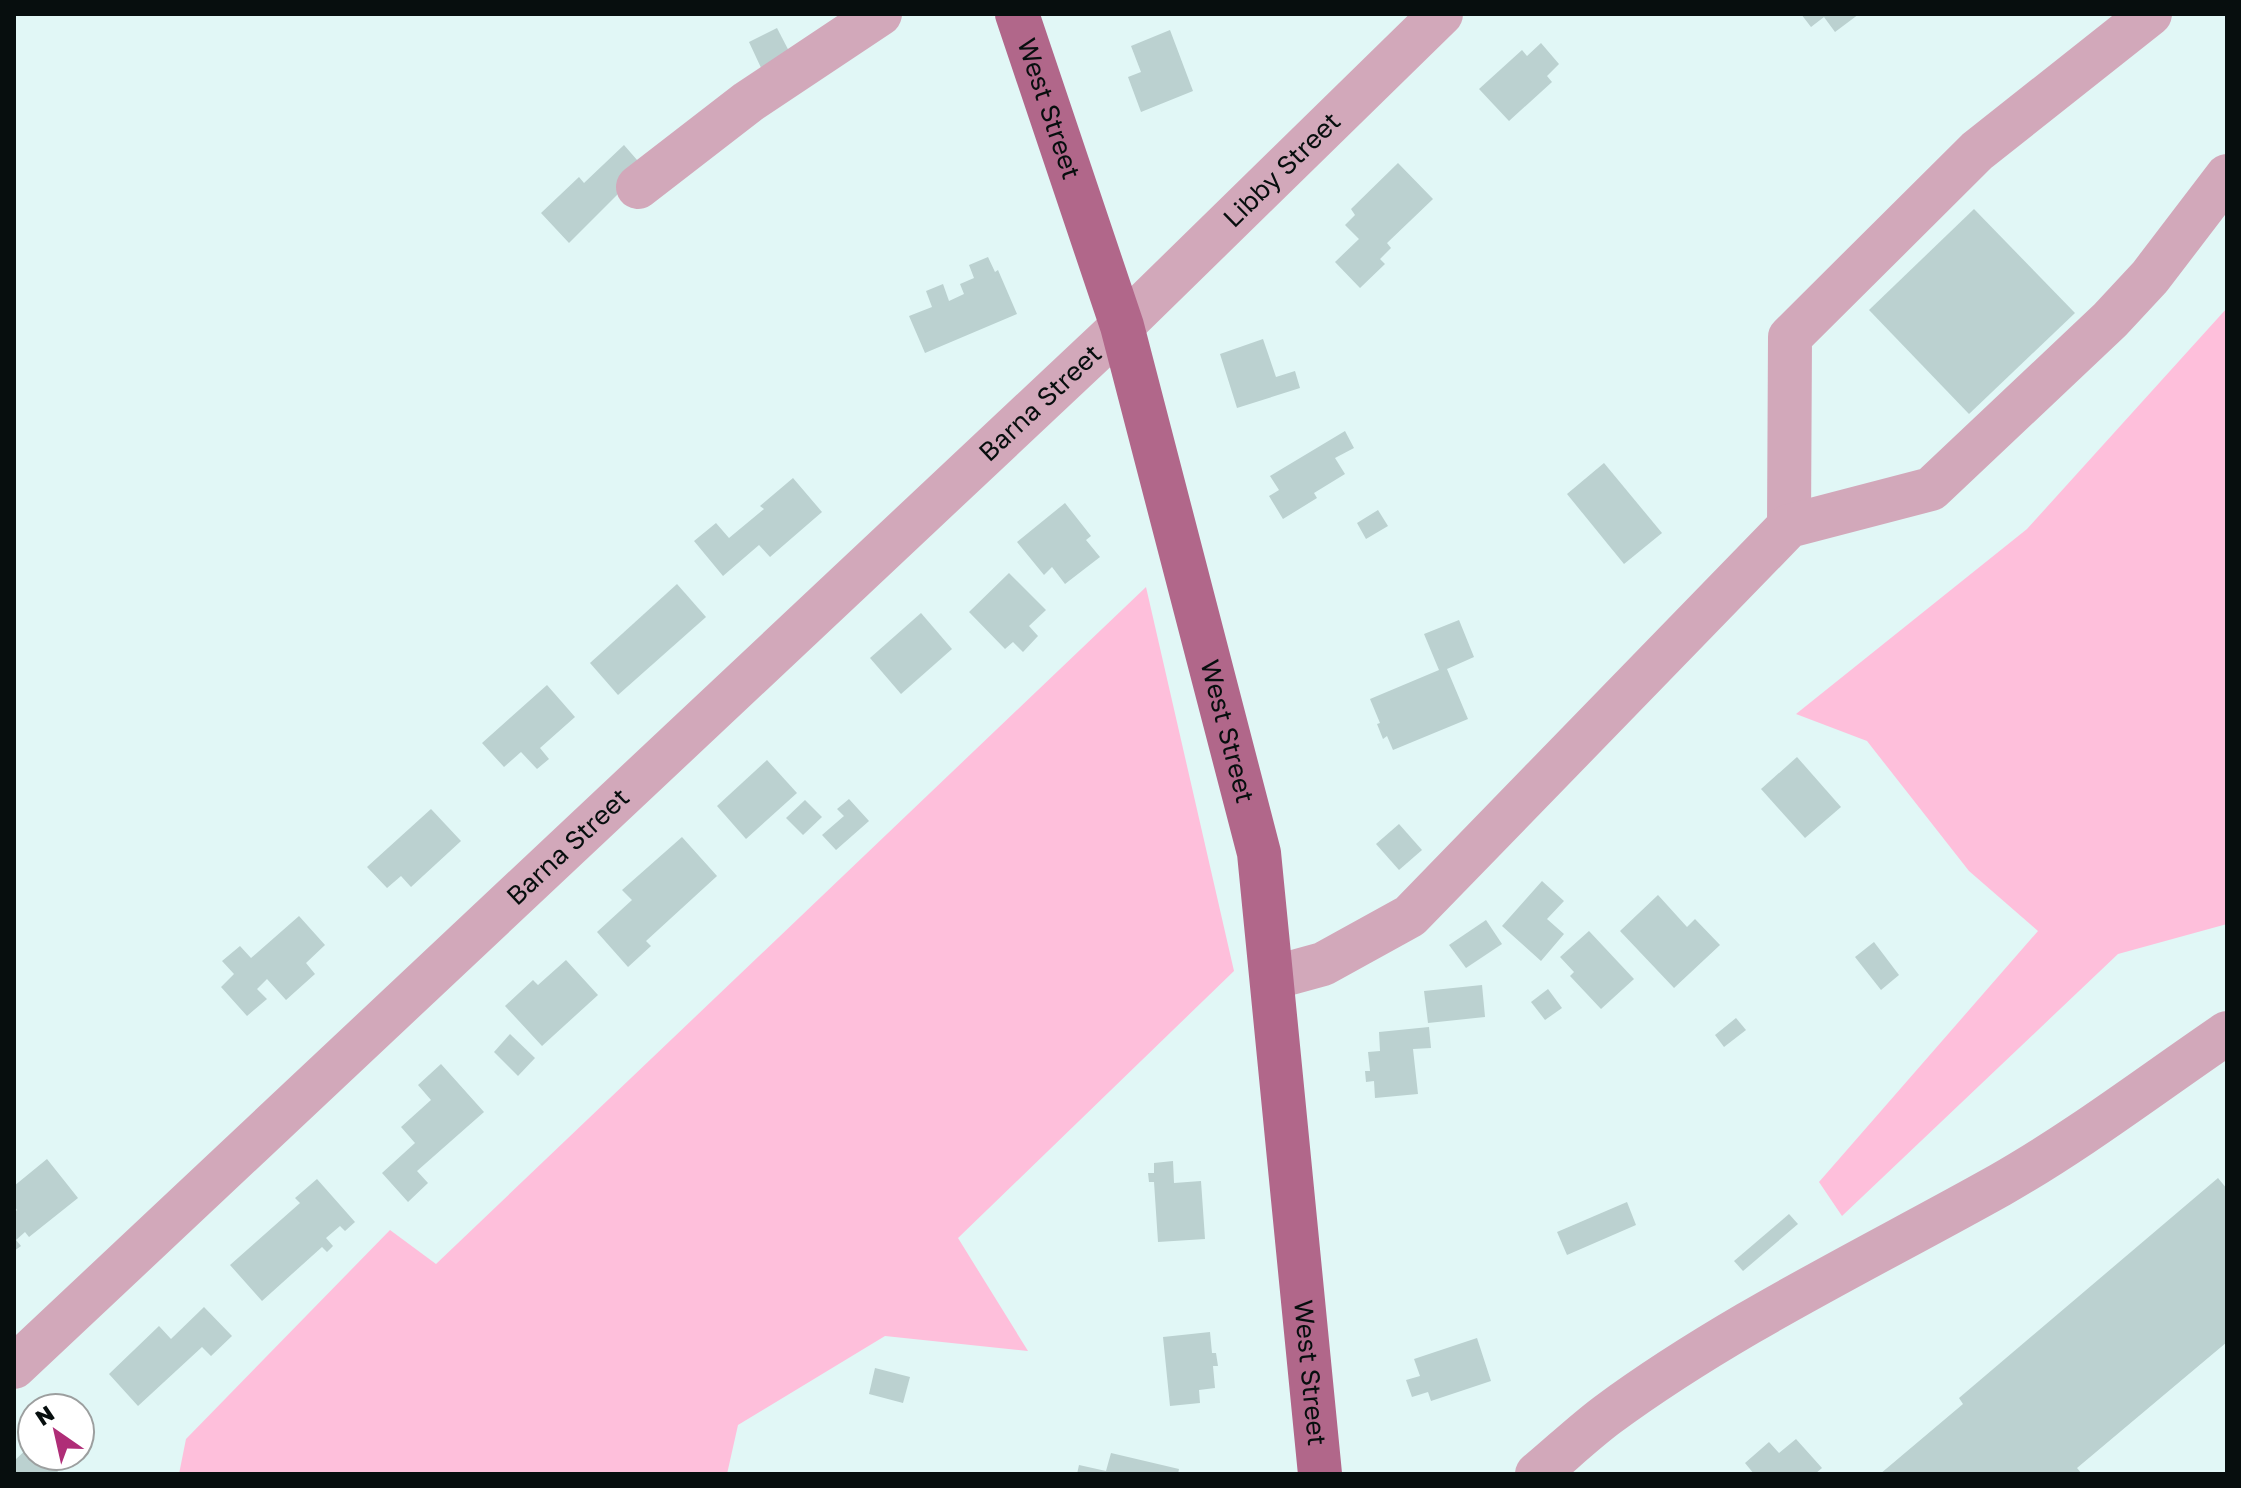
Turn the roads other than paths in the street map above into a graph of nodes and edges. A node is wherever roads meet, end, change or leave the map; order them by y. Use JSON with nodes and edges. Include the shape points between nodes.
{"nodes":[{"id":1,"x":880,"y":14,"type":"edge"},
{"id":2,"x":1017,"y":14,"type":"edge"},
{"id":3,"x":1441,"y":14,"type":"edge"},
{"id":4,"x":2150,"y":14,"type":"edge"},
{"id":5,"x":2227,"y":176,"type":"edge"},
{"id":6,"x":638,"y":187,"type":"dead end"},
{"id":7,"x":1122,"y":326,"type":"junction"},
{"id":8,"x":1789,"y":526,"type":"junction"},
{"id":9,"x":1272,"y":978,"type":"junction"},
{"id":10,"x":2227,"y":1033,"type":"edge"},
{"id":11,"x":14,"y":1367,"type":"edge"},
{"id":12,"x":1320,"y":1474,"type":"edge"},
{"id":13,"x":1537,"y":1474,"type":"edge"}],
"edges":[{"from":1,"to":6,"type":"street","via":[[748,102]]},
{"from":2,"to":7,"type":"main road","name":"West Street"},
{"from":3,"to":7,"type":"street","name":"Libby Street"},
{"from":4,"to":8,"type":"street","via":[[1977,151],[1790,337]]},
{"from":5,"to":8,"type":"street","via":[[2110,320],[1931,489]]},
{"from":7,"to":9,"type":"main road","name":"West Street","via":[[1259,853]]},
{"from":7,"to":11,"type":"street","name":"Barna Street"},
{"from":8,"to":9,"type":"street","via":[[1410,916],[1323,964]]},
{"from":9,"to":12,"type":"main road","name":"West Street"},
{"from":10,"to":13,"type":"street","via":[[2001,1184],[1704,1351],[1606,1416]]}]}
